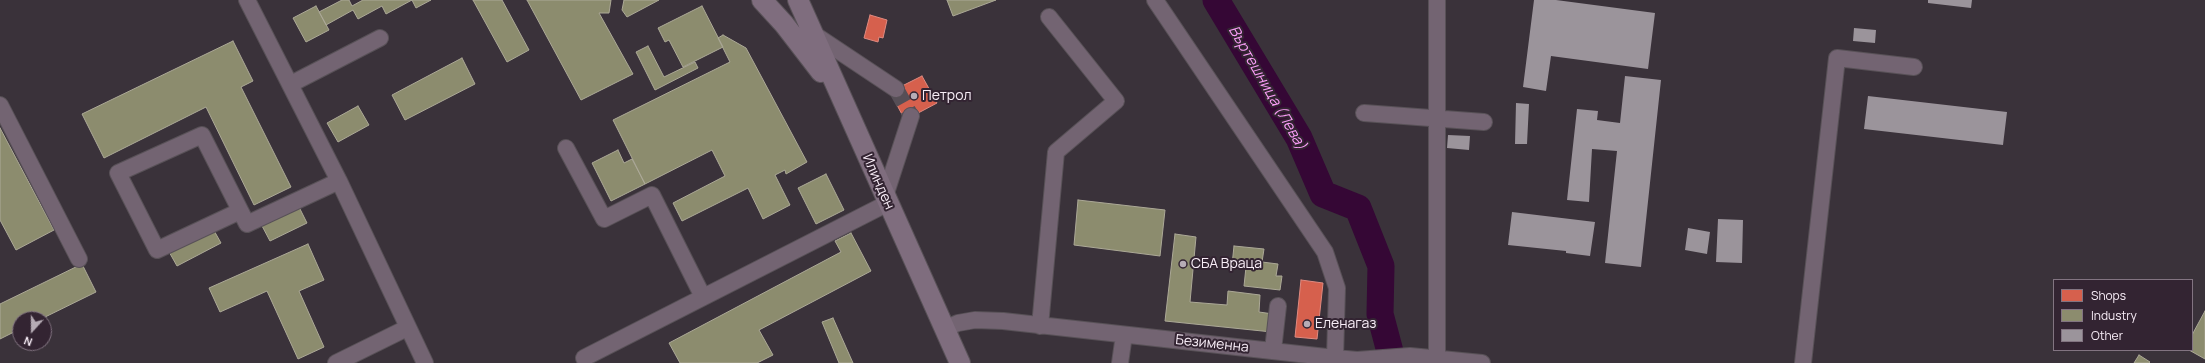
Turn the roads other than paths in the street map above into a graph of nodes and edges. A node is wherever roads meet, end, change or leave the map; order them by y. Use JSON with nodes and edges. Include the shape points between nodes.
{"nodes":[{"id":1,"x":247,"y":0,"type":"edge"},
{"id":2,"x":762,"y":0,"type":"edge"},
{"id":3,"x":798,"y":0,"type":"edge"},
{"id":4,"x":1155,"y":0,"type":"edge"},
{"id":5,"x":1437,"y":0,"type":"edge"},
{"id":6,"x":1049,"y":17,"type":"dead end"},
{"id":7,"x":812,"y":33,"type":"junction"},
{"id":8,"x":380,"y":38,"type":"dead end"},
{"id":9,"x":1914,"y":67,"type":"dead end"},
{"id":10,"x":290,"y":84,"type":"junction"},
{"id":11,"x":896,"y":89,"type":"tunnel mouth"},
{"id":12,"x":841,"y":97,"type":"junction"},
{"id":13,"x":0,"y":105,"type":"edge"},
{"id":14,"x":1364,"y":113,"type":"dead end"},
{"id":15,"x":911,"y":116,"type":"dead end"},
{"id":16,"x":1438,"y":118,"type":"junction"},
{"id":17,"x":1484,"y":122,"type":"dead end"},
{"id":18,"x":566,"y":148,"type":"dead end"},
{"id":19,"x":339,"y":181,"type":"junction"},
{"id":20,"x":886,"y":199,"type":"junction"},
{"id":21,"x":240,"y":211,"type":"junction"},
{"id":22,"x":79,"y":259,"type":"dead end"},
{"id":23,"x":703,"y":297,"type":"junction"},
{"id":24,"x":1278,"y":306,"type":"dead end"},
{"id":25,"x":1040,"y":326,"type":"junction"},
{"id":26,"x":407,"y":328,"type":"junction"},
{"id":27,"x":944,"y":329,"type":"junction"},
{"id":28,"x":1124,"y":335,"type":"junction"},
{"id":29,"x":1273,"y":350,"type":"junction"},
{"id":30,"x":1437,"y":357,"type":"junction"},
{"id":31,"x":584,"y":358,"type":"dead end"},
{"id":32,"x":1335,"y":358,"type":"junction"},
{"id":33,"x":336,"y":363,"type":"edge"},
{"id":34,"x":425,"y":363,"type":"edge"},
{"id":35,"x":960,"y":363,"type":"edge"},
{"id":36,"x":1120,"y":363,"type":"edge"},
{"id":37,"x":1482,"y":363,"type":"edge"},
{"id":38,"x":1803,"y":363,"type":"edge"}],
"edges":[{"from":1,"to":10,"type":"street"},
{"from":2,"to":12,"type":"main road"},
{"from":3,"to":7,"type":"main road","name":"Илинден"},
{"from":4,"to":32,"type":"street","via":[[1325,252],[1337,288]]},
{"from":5,"to":16,"type":"street"},
{"from":6,"to":25,"type":"street","via":[[1116,101],[1056,152]]},
{"from":7,"to":11,"type":"street"},
{"from":7,"to":12,"type":"main road","name":"Илинден"},
{"from":8,"to":10,"type":"street"},
{"from":9,"to":38,"type":"street","via":[[1836,58]]},
{"from":10,"to":19,"type":"street"},
{"from":12,"to":20,"type":"main road","name":"Илинден"},
{"from":13,"to":22,"type":"street"},
{"from":14,"to":16,"type":"street"},
{"from":15,"to":20,"type":"street"},
{"from":16,"to":17,"type":"street"},
{"from":16,"to":30,"type":"street"},
{"from":18,"to":23,"type":"street","via":[[604,219],[652,195]]},
{"from":19,"to":21,"type":"street","via":[[247,224]]},
{"from":19,"to":26,"type":"street"},
{"from":20,"to":23,"type":"street"},
{"from":20,"to":27,"type":"main road","name":"Илинден"},
{"from":21,"to":21,"type":"street","via":[[202,135],[118,173],[157,250]]},
{"from":23,"to":31,"type":"street"},
{"from":24,"to":29,"type":"street"},
{"from":25,"to":27,"type":"street","name":"Безименна","via":[[975,320]]},
{"from":25,"to":28,"type":"street","name":"Безименна"},
{"from":26,"to":33,"type":"street"},
{"from":26,"to":34,"type":"street"},
{"from":27,"to":35,"type":"main road","name":"Илинден"},
{"from":28,"to":29,"type":"street","name":"Безименна"},
{"from":28,"to":36,"type":"street"},
{"from":29,"to":32,"type":"street","name":"Безименна"},
{"from":30,"to":32,"type":"street","name":"Безименна","via":[[1410,356],[1357,360]]},
{"from":30,"to":37,"type":"street","name":"Безименна"}]}
